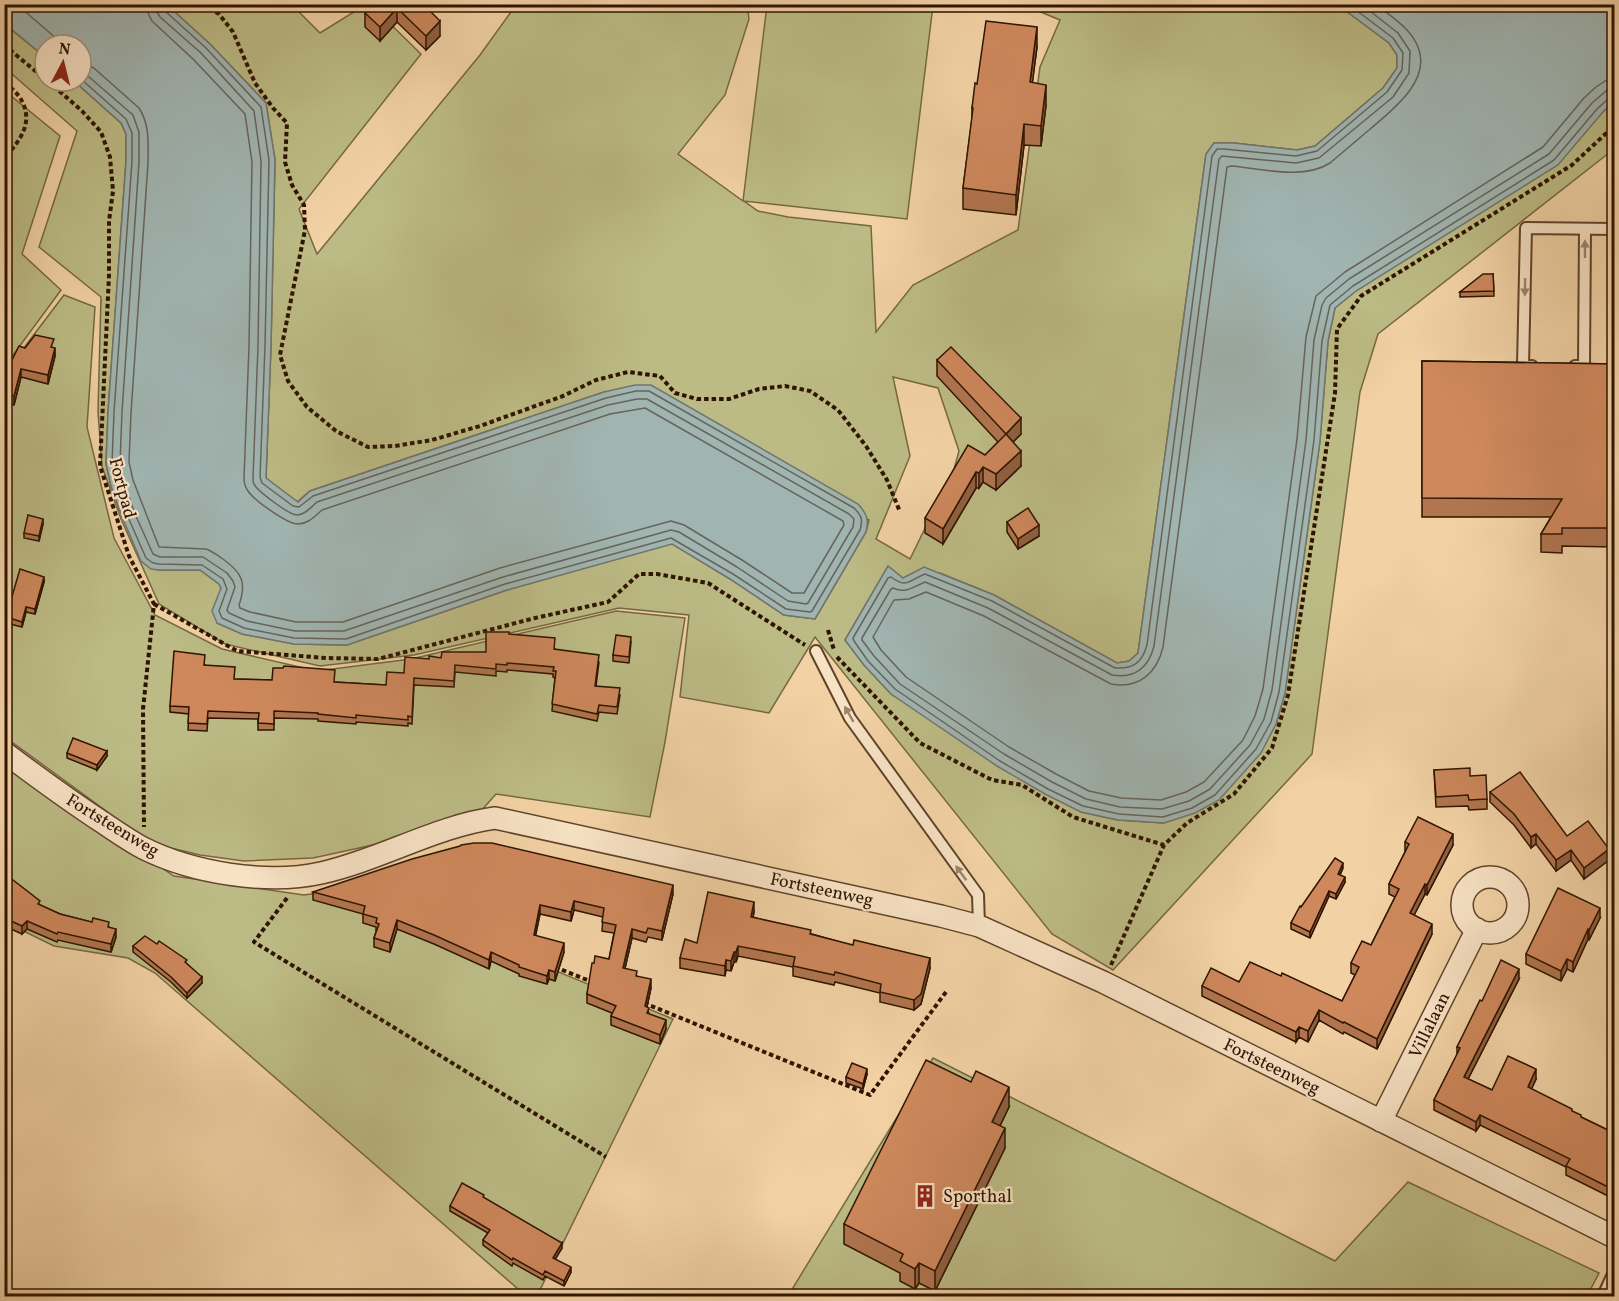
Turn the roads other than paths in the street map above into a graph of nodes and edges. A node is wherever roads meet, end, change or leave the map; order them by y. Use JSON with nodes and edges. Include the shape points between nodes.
{"nodes":[{"id":1,"x":1585,"y":229,"type":"junction"},
{"id":2,"x":1614,"y":229,"type":"edge"},
{"id":3,"x":1543,"y":366,"type":"edge"},
{"id":4,"x":1564,"y":366,"type":"edge"},
{"id":5,"x":816,"y":651,"type":"road end"},
{"id":6,"x":4,"y":752,"type":"edge"},
{"id":7,"x":979,"y":926,"type":"junction"},
{"id":8,"x":1477,"y":929,"type":"dead end"},
{"id":9,"x":1381,"y":1121,"type":"junction"},
{"id":10,"x":1614,"y":1238,"type":"edge"},
{"id":11,"x":1614,"y":1272,"type":"edge"},
{"id":12,"x":1603,"y":1296,"type":"edge"}],
"edges":[{"from":1,"to":2,"type":"lane"},
{"from":1,"to":3,"type":"lane","one_way":true,"via":[[1526,228],[1523,366]]},
{"from":4,"to":1,"type":"lane","one_way":true,"via":[[1584,366]]},
{"from":7,"to":5,"type":"lane","one_way":true,"via":[[978,896],[850,718]]},
{"from":6,"to":7,"type":"street","name":"Fortsteenweg","via":[[83,810],[144,848],[179,862],[228,874],[294,877],[322,873],[473,821],[495,818]]},
{"from":7,"to":9,"type":"street","name":"Fortsteenweg","via":[[1103,982]]},
{"from":8,"to":9,"type":"street","name":"Villalaan"},
{"from":9,"to":10,"type":"street","name":"Fortsteenweg"},
{"from":11,"to":12,"type":"lane"}]}
